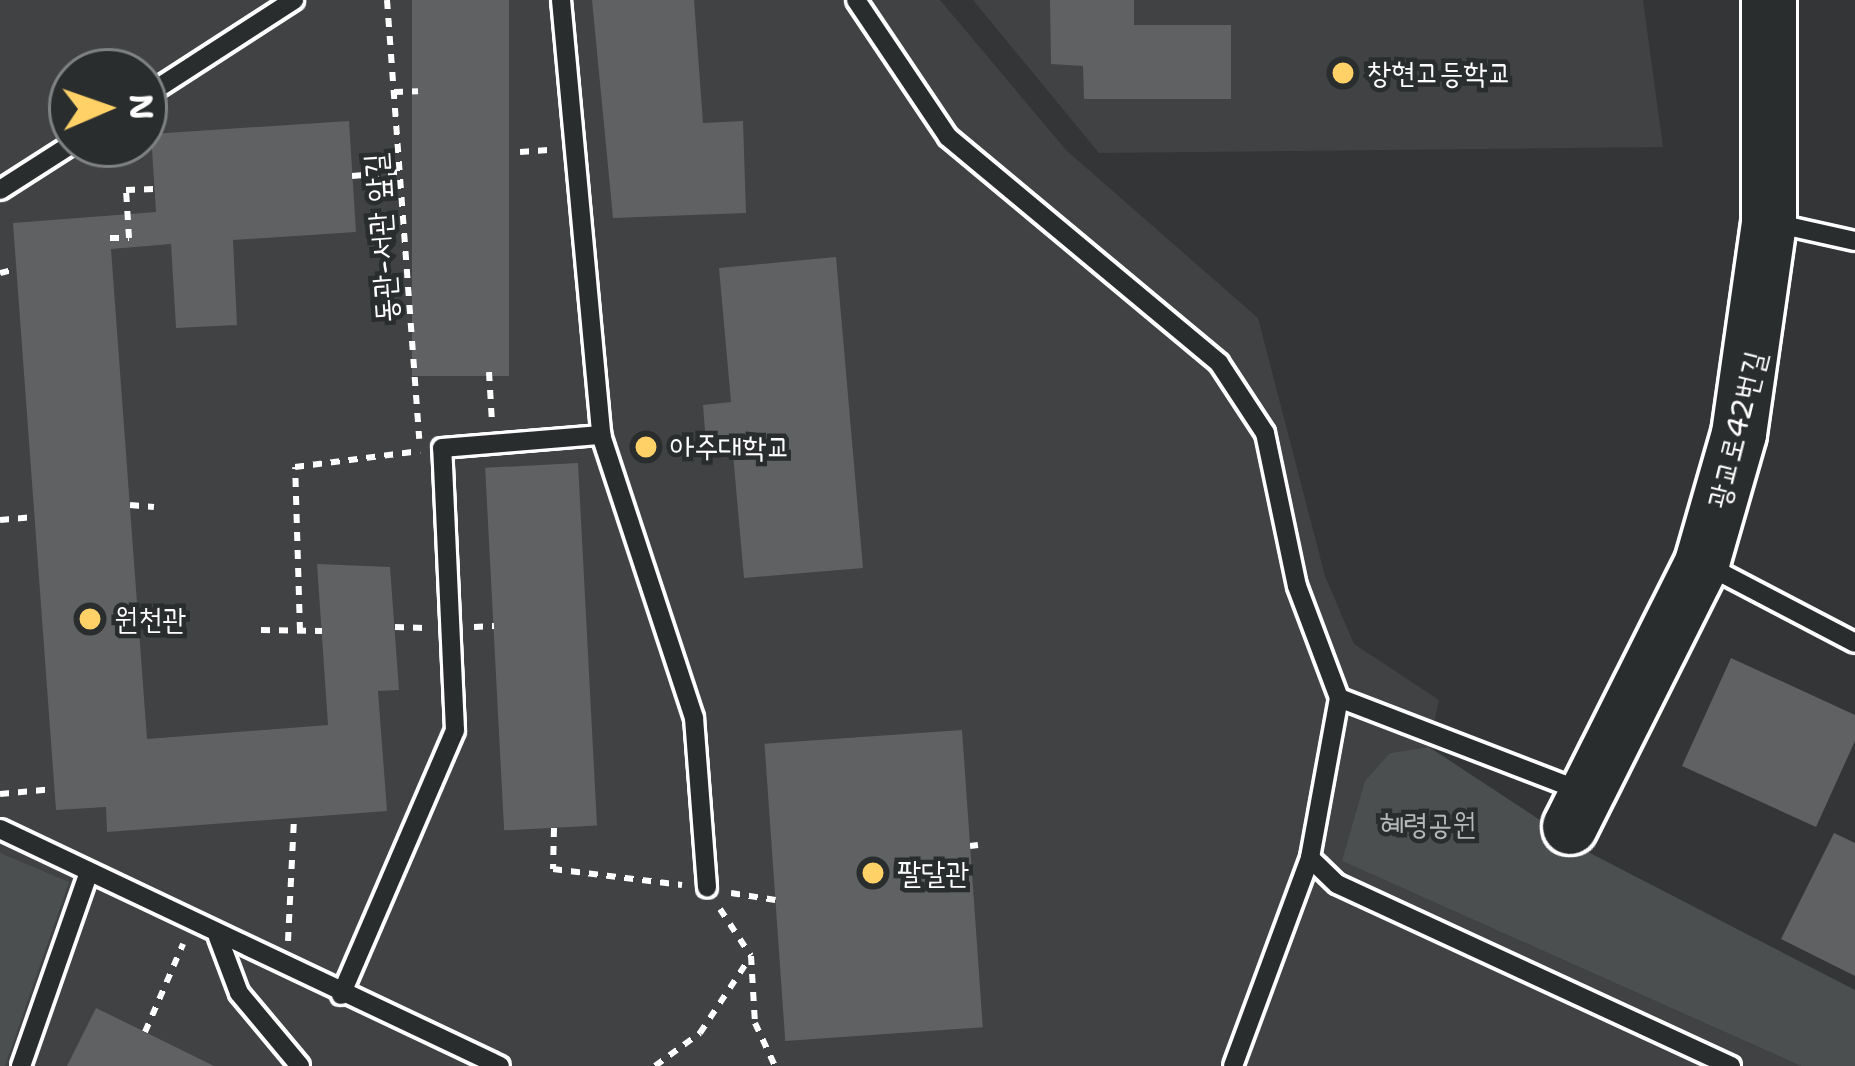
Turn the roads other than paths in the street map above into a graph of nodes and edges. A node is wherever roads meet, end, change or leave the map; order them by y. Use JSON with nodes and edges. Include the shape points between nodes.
{"nodes":[{"id":1,"x":294,"y":0,"type":"edge"},
{"id":2,"x":561,"y":0,"type":"edge"},
{"id":3,"x":856,"y":0,"type":"edge"},
{"id":4,"x":1769,"y":0,"type":"edge"},
{"id":5,"x":168,"y":81,"type":"edge"},
{"id":6,"x":48,"y":159,"type":"edge"},
{"id":7,"x":0,"y":190,"type":"edge"},
{"id":8,"x":1769,"y":222,"type":"junction"},
{"id":9,"x":1855,"y":241,"type":"edge"},
{"id":10,"x":601,"y":435,"type":"junction"},
{"id":11,"x":1702,"y":562,"type":"junction"},
{"id":12,"x":1855,"y":643,"type":"edge"},
{"id":13,"x":1340,"y":698,"type":"junction"},
{"id":14,"x":1579,"y":811,"type":"joint"},
{"id":15,"x":0,"y":829,"type":"edge"},
{"id":16,"x":1310,"y":858,"type":"junction"},
{"id":17,"x":88,"y":875,"type":"junction"},
{"id":18,"x":706,"y":888,"type":"road end"},
{"id":19,"x":218,"y":937,"type":"junction"},
{"id":20,"x":341,"y":995,"type":"junction"},
{"id":21,"x":21,"y":1066,"type":"edge"},
{"id":22,"x":300,"y":1066,"type":"edge"},
{"id":23,"x":500,"y":1066,"type":"edge"},
{"id":24,"x":1233,"y":1066,"type":"edge"},
{"id":25,"x":1730,"y":1066,"type":"edge"}],
"edges":[{"from":1,"to":5,"type":"lane"},
{"from":2,"to":10,"type":"lane"},
{"from":3,"to":13,"type":"lane","via":[[948,136],[1243,390]]},
{"from":4,"to":8,"type":"street","name":"광교로42번길"},
{"from":6,"to":7,"type":"lane"},
{"from":8,"to":9,"type":"lane"},
{"from":8,"to":11,"type":"street","name":"광교로42번길","via":[[1759,339]]},
{"from":10,"to":18,"type":"lane","via":[[694,718]]},
{"from":10,"to":20,"type":"lane","via":[[442,448],[455,730]]},
{"from":11,"to":12,"type":"lane"},
{"from":11,"to":14,"type":"street","name":"광교로42번길"},
{"from":13,"to":14,"type":"lane"},
{"from":13,"to":16,"type":"lane"},
{"from":15,"to":17,"type":"lane"},
{"from":16,"to":24,"type":"lane"},
{"from":16,"to":25,"type":"lane","via":[[1337,884]]},
{"from":17,"to":19,"type":"lane"},
{"from":17,"to":21,"type":"lane"},
{"from":19,"to":20,"type":"lane"},
{"from":19,"to":22,"type":"lane","via":[[239,993]]},
{"from":20,"to":23,"type":"lane"}]}
